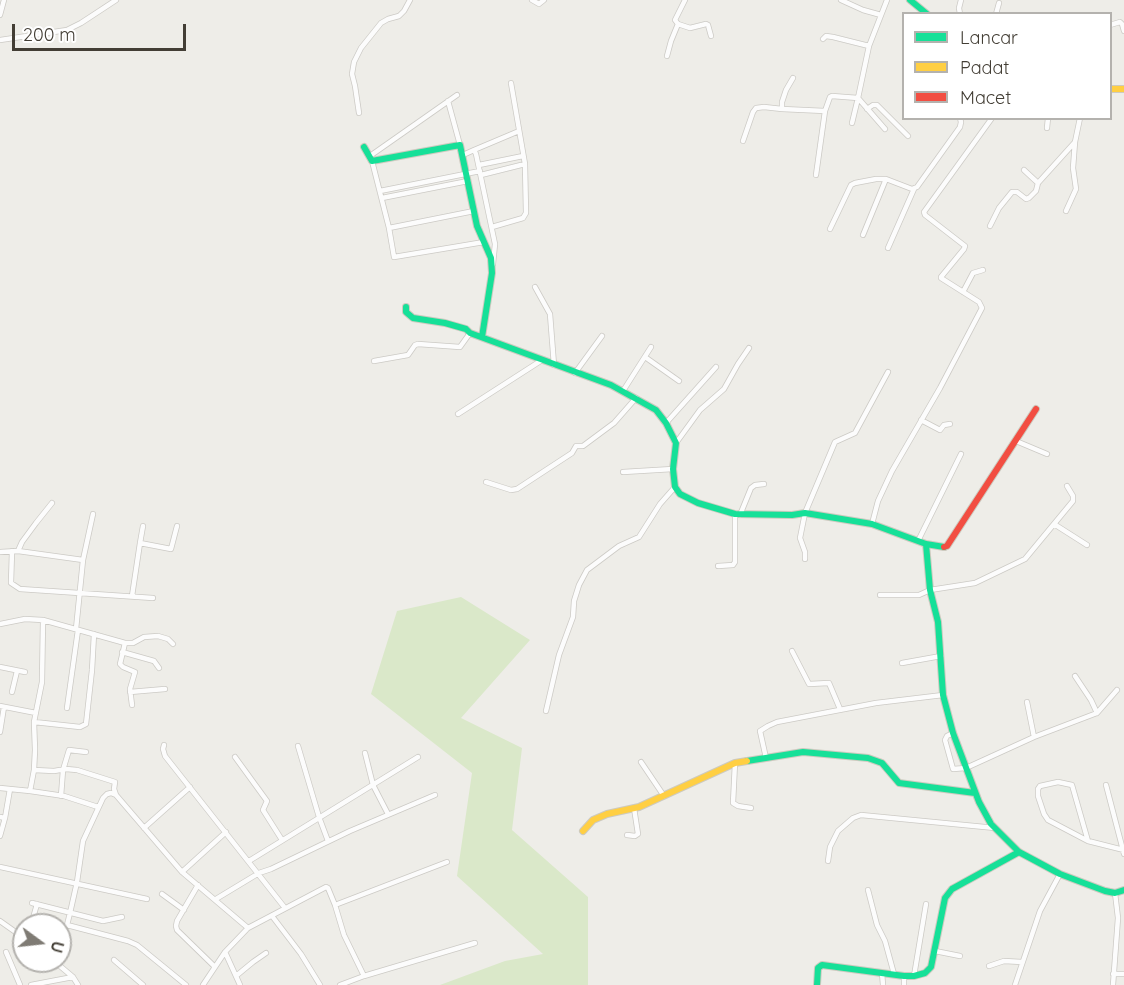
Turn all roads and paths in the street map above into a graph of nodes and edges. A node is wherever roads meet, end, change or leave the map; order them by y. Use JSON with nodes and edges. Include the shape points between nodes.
{"nodes":[{"id":1,"x":4,"y":0,"type":"edge"},
{"id":2,"x":116,"y":0,"type":"edge"},
{"id":3,"x":410,"y":0,"type":"edge"},
{"id":4,"x":532,"y":0,"type":"edge"},
{"id":5,"x":544,"y":0,"type":"edge"},
{"id":6,"x":685,"y":0,"type":"edge"},
{"id":7,"x":841,"y":0,"type":"edge"},
{"id":8,"x":887,"y":0,"type":"edge"},
{"id":9,"x":910,"y":0,"type":"edge"},
{"id":10,"x":999,"y":3,"type":"dead end"},
{"id":11,"x":925,"y":12,"type":"edge"},
{"id":12,"x":997,"y":12,"type":"edge"},
{"id":13,"x":0,"y":15,"type":"edge"},
{"id":14,"x":881,"y":15,"type":"junction"},
{"id":15,"x":678,"y":24,"type":"junction"},
{"id":16,"x":1112,"y":25,"type":"edge"},
{"id":17,"x":1124,"y":31,"type":"edge"},
{"id":18,"x":711,"y":36,"type":"dead end"},
{"id":19,"x":823,"y":39,"type":"dead end"},
{"id":20,"x":0,"y":40,"type":"edge"},
{"id":21,"x":869,"y":46,"type":"junction"},
{"id":22,"x":668,"y":56,"type":"dead end"},
{"id":23,"x":794,"y":78,"type":"dead end"},
{"id":24,"x":511,"y":83,"type":"dead end"},
{"id":25,"x":457,"y":95,"type":"dead end"},
{"id":26,"x":858,"y":98,"type":"junction"},
{"id":27,"x":448,"y":101,"type":"junction"},
{"id":28,"x":782,"y":109,"type":"junction"},
{"id":29,"x":867,"y":109,"type":"junction"},
{"id":30,"x":825,"y":111,"type":"junction"},
{"id":31,"x":359,"y":113,"type":"dead end"},
{"id":32,"x":961,"y":120,"type":"edge"},
{"id":33,"x":991,"y":120,"type":"edge"},
{"id":34,"x":1048,"y":120,"type":"edge"},
{"id":35,"x":1080,"y":120,"type":"edge"},
{"id":36,"x":852,"y":123,"type":"dead end"},
{"id":37,"x":1047,"y":128,"type":"dead end"},
{"id":38,"x":885,"y":129,"type":"dead end"},
{"id":39,"x":519,"y":131,"type":"junction"},
{"id":40,"x":908,"y":136,"type":"dead end"},
{"id":41,"x":742,"y":141,"type":"dead end"},
{"id":42,"x":1075,"y":142,"type":"junction"},
{"id":43,"x":460,"y":145,"type":"junction"},
{"id":44,"x":364,"y":147,"type":"dead end"},
{"id":45,"x":474,"y":150,"type":"junction"},
{"id":46,"x":463,"y":155,"type":"junction"},
{"id":47,"x":524,"y":156,"type":"junction"},
{"id":48,"x":371,"y":158,"type":"junction"},
{"id":49,"x":525,"y":164,"type":"junction"},
{"id":50,"x":479,"y":165,"type":"junction"},
{"id":51,"x":1024,"y":170,"type":"dead end"},
{"id":52,"x":481,"y":173,"type":"junction"},
{"id":53,"x":816,"y":175,"type":"dead end"},
{"id":54,"x":467,"y":178,"type":"junction"},
{"id":55,"x":886,"y":179,"type":"junction"},
{"id":56,"x":1038,"y":183,"type":"junction"},
{"id":57,"x":914,"y":189,"type":"junction"},
{"id":58,"x":380,"y":190,"type":"junction"},
{"id":59,"x":381,"y":198,"type":"junction"},
{"id":60,"x":1066,"y":211,"type":"dead end"},
{"id":61,"x":488,"y":213,"type":"junction"},
{"id":62,"x":475,"y":214,"type":"junction"},
{"id":63,"x":990,"y":226,"type":"dead end"},
{"id":64,"x":492,"y":227,"type":"junction"},
{"id":65,"x":389,"y":228,"type":"junction"},
{"id":66,"x":830,"y":229,"type":"dead end"},
{"id":67,"x":862,"y":235,"type":"dead end"},
{"id":68,"x":484,"y":242,"type":"junction"},
{"id":69,"x":888,"y":248,"type":"dead end"},
{"id":70,"x":491,"y":267,"type":"junction"},
{"id":71,"x":983,"y":270,"type":"dead end"},
{"id":72,"x":535,"y":287,"type":"dead end"},
{"id":73,"x":963,"y":292,"type":"junction"},
{"id":74,"x":406,"y":307,"type":"dead end"},
{"id":75,"x":470,"y":333,"type":"junction"},
{"id":76,"x":602,"y":336,"type":"dead end"},
{"id":77,"x":482,"y":337,"type":"junction"},
{"id":78,"x":651,"y":346,"type":"dead end"},
{"id":79,"x":749,"y":348,"type":"dead end"},
{"id":80,"x":645,"y":357,"type":"junction"},
{"id":81,"x":542,"y":360,"type":"junction"},
{"id":82,"x":374,"y":361,"type":"dead end"},
{"id":83,"x":554,"y":365,"type":"junction"},
{"id":84,"x":716,"y":367,"type":"dead end"},
{"id":85,"x":888,"y":372,"type":"dead end"},
{"id":86,"x":575,"y":373,"type":"junction"},
{"id":87,"x":679,"y":381,"type":"dead end"},
{"id":88,"x":623,"y":391,"type":"junction"},
{"id":89,"x":636,"y":398,"type":"junction"},
{"id":90,"x":1036,"y":409,"type":"dead end"},
{"id":91,"x":458,"y":414,"type":"dead end"},
{"id":92,"x":921,"y":420,"type":"junction"},
{"id":93,"x":666,"y":423,"type":"junction"},
{"id":94,"x":950,"y":424,"type":"dead end"},
{"id":95,"x":1016,"y":441,"type":"junction"},
{"id":96,"x":676,"y":443,"type":"junction"},
{"id":97,"x":962,"y":454,"type":"dead end"},
{"id":98,"x":1047,"y":454,"type":"dead end"},
{"id":99,"x":673,"y":469,"type":"junction"},
{"id":100,"x":623,"y":472,"type":"dead end"},
{"id":101,"x":486,"y":482,"type":"dead end"},
{"id":102,"x":764,"y":484,"type":"dead end"},
{"id":103,"x":1067,"y":486,"type":"dead end"},
{"id":104,"x":675,"y":487,"type":"junction"},
{"id":105,"x":52,"y":503,"type":"dead end"},
{"id":106,"x":805,"y":513,"type":"junction"},
{"id":107,"x":93,"y":514,"type":"dead end"},
{"id":108,"x":737,"y":515,"type":"junction"},
{"id":109,"x":872,"y":524,"type":"junction"},
{"id":110,"x":1054,"y":524,"type":"junction"},
{"id":111,"x":144,"y":526,"type":"dead end"},
{"id":112,"x":177,"y":526,"type":"dead end"},
{"id":113,"x":918,"y":541,"type":"junction"},
{"id":114,"x":140,"y":543,"type":"junction"},
{"id":115,"x":927,"y":544,"type":"junction"},
{"id":116,"x":1087,"y":544,"type":"dead end"},
{"id":117,"x":15,"y":551,"type":"junction"},
{"id":118,"x":0,"y":552,"type":"edge"},
{"id":119,"x":805,"y":559,"type":"dead end"},
{"id":120,"x":83,"y":560,"type":"junction"},
{"id":121,"x":718,"y":566,"type":"dead end"},
{"id":122,"x":930,"y":590,"type":"junction"},
{"id":123,"x":78,"y":592,"type":"junction"},
{"id":124,"x":880,"y":595,"type":"dead end"},
{"id":125,"x":132,"y":596,"type":"junction"},
{"id":126,"x":153,"y":598,"type":"dead end"},
{"id":127,"x":43,"y":620,"type":"junction"},
{"id":128,"x":0,"y":624,"type":"edge"},
{"id":129,"x":77,"y":629,"type":"junction"},
{"id":130,"x":94,"y":634,"type":"junction"},
{"id":131,"x":124,"y":643,"type":"junction"},
{"id":132,"x":173,"y":645,"type":"dead end"},
{"id":133,"x":792,"y":651,"type":"dead end"},
{"id":134,"x":122,"y":652,"type":"junction"},
{"id":135,"x":941,"y":656,"type":"junction"},
{"id":136,"x":902,"y":663,"type":"dead end"},
{"id":137,"x":0,"y":667,"type":"edge"},
{"id":138,"x":159,"y":668,"type":"dead end"},
{"id":139,"x":17,"y":671,"type":"junction"},
{"id":140,"x":25,"y":672,"type":"dead end"},
{"id":141,"x":1075,"y":676,"type":"dead end"},
{"id":142,"x":165,"y":689,"type":"dead end"},
{"id":143,"x":1118,"y":690,"type":"dead end"},
{"id":144,"x":12,"y":692,"type":"dead end"},
{"id":145,"x":130,"y":692,"type":"junction"},
{"id":146,"x":943,"y":695,"type":"junction"},
{"id":147,"x":1027,"y":702,"type":"dead end"},
{"id":148,"x":132,"y":705,"type":"dead end"},
{"id":149,"x":2,"y":707,"type":"edge"},
{"id":150,"x":67,"y":708,"type":"dead end"},
{"id":151,"x":840,"y":709,"type":"junction"},
{"id":152,"x":546,"y":711,"type":"dead end"},
{"id":153,"x":36,"y":712,"type":"junction"},
{"id":154,"x":1096,"y":713,"type":"junction"},
{"id":155,"x":34,"y":722,"type":"junction"},
{"id":156,"x":0,"y":732,"type":"edge"},
{"id":157,"x":953,"y":733,"type":"junction"},
{"id":158,"x":1035,"y":736,"type":"junction"},
{"id":159,"x":164,"y":745,"type":"dead end"},
{"id":160,"x":298,"y":746,"type":"dead end"},
{"id":161,"x":86,"y":752,"type":"dead end"},
{"id":162,"x":365,"y":753,"type":"dead end"},
{"id":163,"x":235,"y":757,"type":"dead end"},
{"id":164,"x":418,"y":758,"type":"dead end"},
{"id":165,"x":766,"y":758,"type":"junction"},
{"id":166,"x":641,"y":762,"type":"dead end"},
{"id":167,"x":735,"y":764,"type":"junction"},
{"id":168,"x":966,"y":768,"type":"junction"},
{"id":169,"x":63,"y":770,"type":"junction"},
{"id":170,"x":34,"y":771,"type":"junction"},
{"id":171,"x":373,"y":785,"type":"junction"},
{"id":172,"x":1106,"y":786,"type":"dead end"},
{"id":173,"x":190,"y":787,"type":"junction"},
{"id":174,"x":0,"y":788,"type":"edge"},
{"id":175,"x":10,"y":789,"type":"junction"},
{"id":176,"x":30,"y":791,"type":"junction"},
{"id":177,"x":975,"y":793,"type":"junction"},
{"id":178,"x":116,"y":795,"type":"junction"},
{"id":179,"x":435,"y":795,"type":"dead end"},
{"id":180,"x":61,"y":796,"type":"junction"},
{"id":181,"x":664,"y":796,"type":"junction"},
{"id":182,"x":98,"y":807,"type":"junction"},
{"id":183,"x":634,"y":808,"type":"junction"},
{"id":184,"x":751,"y":808,"type":"dead end"},
{"id":185,"x":388,"y":814,"type":"junction"},
{"id":186,"x":2,"y":817,"type":"edge"},
{"id":187,"x":319,"y":817,"type":"junction"},
{"id":188,"x":144,"y":828,"type":"junction"},
{"id":189,"x":994,"y":828,"type":"junction"},
{"id":190,"x":583,"y":831,"type":"dead end"},
{"id":191,"x":226,"y":832,"type":"junction"},
{"id":192,"x":627,"y":835,"type":"dead end"},
{"id":193,"x":0,"y":836,"type":"edge"},
{"id":194,"x":282,"y":840,"type":"junction"},
{"id":195,"x":328,"y":841,"type":"junction"},
{"id":196,"x":1088,"y":841,"type":"junction"},
{"id":197,"x":1018,"y":852,"type":"junction"},
{"id":198,"x":1124,"y":852,"type":"edge"},
{"id":199,"x":249,"y":861,"type":"junction"},
{"id":200,"x":828,"y":861,"type":"dead end"},
{"id":201,"x":447,"y":862,"type":"dead end"},
{"id":202,"x":0,"y":867,"type":"edge"},
{"id":203,"x":183,"y":872,"type":"junction"},
{"id":204,"x":259,"y":873,"type":"junction"},
{"id":205,"x":1060,"y":874,"type":"junction"},
{"id":206,"x":77,"y":882,"type":"junction"},
{"id":207,"x":198,"y":885,"type":"junction"},
{"id":208,"x":868,"y":890,"type":"dead end"},
{"id":209,"x":1124,"y":890,"type":"edge"},
{"id":210,"x":1115,"y":893,"type":"junction"},
{"id":211,"x":162,"y":894,"type":"dead end"},
{"id":212,"x":147,"y":898,"type":"dead end"},
{"id":213,"x":216,"y":899,"type":"junction"},
{"id":214,"x":926,"y":904,"type":"dead end"},
{"id":215,"x":335,"y":905,"type":"junction"},
{"id":216,"x":285,"y":908,"type":"junction"},
{"id":217,"x":184,"y":910,"type":"junction"},
{"id":218,"x":33,"y":913,"type":"edge"},
{"id":219,"x":70,"y":913,"type":"joint"},
{"id":220,"x":72,"y":913,"type":"edge"},
{"id":221,"x":272,"y":916,"type":"junction"},
{"id":222,"x":122,"y":917,"type":"dead end"},
{"id":223,"x":72,"y":926,"type":"edge"},
{"id":224,"x":248,"y":928,"type":"junction"},
{"id":225,"x":475,"y":943,"type":"dead end"},
{"id":226,"x":1116,"y":948,"type":"junction"},
{"id":227,"x":1124,"y":949,"type":"edge"},
{"id":228,"x":935,"y":951,"type":"junction"},
{"id":229,"x":6,"y":952,"type":"dead end"},
{"id":230,"x":225,"y":952,"type":"junction"},
{"id":231,"x":266,"y":953,"type":"dead end"},
{"id":232,"x":960,"y":956,"type":"dead end"},
{"id":233,"x":114,"y":960,"type":"dead end"},
{"id":234,"x":1022,"y":962,"type":"junction"},
{"id":235,"x":989,"y":966,"type":"dead end"},
{"id":236,"x":215,"y":967,"type":"junction"},
{"id":237,"x":68,"y":973,"type":"edge"},
{"id":238,"x":882,"y":973,"type":"junction"},
{"id":239,"x":1113,"y":974,"type":"junction"},
{"id":240,"x":1124,"y":974,"type":"edge"},
{"id":241,"x":894,"y":975,"type":"junction"},
{"id":242,"x":236,"y":976,"type":"junction"},
{"id":243,"x":364,"y":976,"type":"junction"},
{"id":244,"x":904,"y":976,"type":"junction"},
{"id":245,"x":914,"y":976,"type":"junction"},
{"id":246,"x":73,"y":977,"type":"junction"},
{"id":247,"x":20,"y":985,"type":"edge"},
{"id":248,"x":31,"y":985,"type":"edge"},
{"id":249,"x":78,"y":985,"type":"edge"},
{"id":250,"x":143,"y":985,"type":"edge"},
{"id":251,"x":186,"y":985,"type":"edge"},
{"id":252,"x":203,"y":985,"type":"edge"},
{"id":253,"x":240,"y":985,"type":"edge"},
{"id":254,"x":320,"y":985,"type":"edge"},
{"id":255,"x":340,"y":985,"type":"edge"},
{"id":256,"x":817,"y":985,"type":"edge"},
{"id":257,"x":883,"y":985,"type":"edge"},
{"id":258,"x":904,"y":985,"type":"edge"},
{"id":259,"x":1015,"y":985,"type":"edge"},
{"id":260,"x":1113,"y":985,"type":"edge"}],
"edges":[{"from":1,"to":13,"type":"street"},
{"from":2,"to":20,"type":"street","via":[[67,30]]},
{"from":3,"to":31,"type":"street","via":[[399,16],[381,23],[354,62],[352,74]]},
{"from":4,"to":5,"type":"street","via":[[539,4]]},
{"from":6,"to":15,"type":"street","via":[[675,19]]},
{"from":7,"to":14,"type":"street"},
{"from":8,"to":14,"type":"street"},
{"from":9,"to":11,"type":"street"},
{"from":10,"to":12,"type":"street"},
{"from":14,"to":21,"type":"street"},
{"from":15,"to":18,"type":"street","via":[[692,28],[706,24]]},
{"from":15,"to":22,"type":"street"},
{"from":16,"to":17,"type":"street","via":[[1119,22]]},
{"from":19,"to":21,"type":"street","via":[[833,37]]},
{"from":21,"to":26,"type":"street"},
{"from":23,"to":28,"type":"street","via":[[786,90]]},
{"from":24,"to":39,"type":"street"},
{"from":25,"to":27,"type":"street"},
{"from":26,"to":29,"type":"street"},
{"from":26,"to":30,"type":"street","via":[[831,96]]},
{"from":26,"to":36,"type":"street"},
{"from":27,"to":43,"type":"street"},
{"from":27,"to":48,"type":"street"},
{"from":28,"to":30,"type":"street"},
{"from":28,"to":41,"type":"street","via":[[756,108]]},
{"from":29,"to":38,"type":"street"},
{"from":29,"to":40,"type":"street","via":[[877,105]]},
{"from":30,"to":53,"type":"street"},
{"from":32,"to":57,"type":"street","via":[[960,128]]},
{"from":33,"to":73,"type":"street","via":[[924,212],[965,246],[941,277]]},
{"from":34,"to":37,"type":"street"},
{"from":35,"to":42,"type":"street"},
{"from":39,"to":45,"type":"street"},
{"from":39,"to":47,"type":"street"},
{"from":42,"to":56,"type":"street"},
{"from":42,"to":60,"type":"street","via":[[1076,189]]},
{"from":43,"to":46,"type":"street"},
{"from":43,"to":48,"type":"street","via":[[387,159]]},
{"from":44,"to":48,"type":"street"},
{"from":45,"to":46,"type":"street"},
{"from":45,"to":50,"type":"street"},
{"from":46,"to":54,"type":"street"},
{"from":47,"to":49,"type":"street"},
{"from":47,"to":50,"type":"street"},
{"from":48,"to":58,"type":"street"},
{"from":49,"to":52,"type":"street"},
{"from":49,"to":64,"type":"street","via":[[526,215]]},
{"from":50,"to":52,"type":"street"},
{"from":51,"to":56,"type":"street"},
{"from":52,"to":54,"type":"street"},
{"from":52,"to":61,"type":"street"},
{"from":54,"to":58,"type":"street"},
{"from":54,"to":59,"type":"street"},
{"from":54,"to":62,"type":"street"},
{"from":55,"to":57,"type":"street"},
{"from":55,"to":66,"type":"street","via":[[851,185]]},
{"from":55,"to":67,"type":"street"},
{"from":56,"to":63,"type":"street","via":[[1029,198],[1012,192]]},
{"from":57,"to":69,"type":"street"},
{"from":58,"to":59,"type":"street"},
{"from":59,"to":65,"type":"street"},
{"from":61,"to":62,"type":"street"},
{"from":61,"to":64,"type":"street"},
{"from":62,"to":65,"type":"street"},
{"from":62,"to":68,"type":"street"},
{"from":64,"to":70,"type":"street","via":[[495,255]]},
{"from":65,"to":68,"type":"street","via":[[395,258]]},
{"from":68,"to":70,"type":"street"},
{"from":70,"to":77,"type":"street"},
{"from":71,"to":73,"type":"street","via":[[973,273]]},
{"from":72,"to":83,"type":"street","via":[[550,315]]},
{"from":73,"to":92,"type":"street","via":[[982,308]]},
{"from":74,"to":75,"type":"street","via":[[413,318],[445,323]]},
{"from":75,"to":77,"type":"street"},
{"from":75,"to":82,"type":"street","via":[[460,347],[415,345],[408,355]]},
{"from":76,"to":86,"type":"street"},
{"from":77,"to":81,"type":"street"},
{"from":78,"to":80,"type":"street"},
{"from":79,"to":96,"type":"street","via":[[724,389],[700,410]]},
{"from":80,"to":87,"type":"street"},
{"from":80,"to":88,"type":"street"},
{"from":81,"to":83,"type":"street"},
{"from":81,"to":91,"type":"street"},
{"from":83,"to":86,"type":"street"},
{"from":84,"to":93,"type":"street"},
{"from":85,"to":106,"type":"street","via":[[855,433],[835,442]]},
{"from":86,"to":88,"type":"street"},
{"from":88,"to":89,"type":"street"},
{"from":89,"to":93,"type":"street","via":[[656,410]]},
{"from":89,"to":101,"type":"street","via":[[614,423],[517,489]]},
{"from":90,"to":95,"type":"street"},
{"from":92,"to":94,"type":"street","via":[[940,430]]},
{"from":92,"to":109,"type":"street","via":[[892,471]]},
{"from":93,"to":96,"type":"street"},
{"from":95,"to":98,"type":"street"},
{"from":95,"to":115,"type":"street","via":[[947,546]]},
{"from":96,"to":99,"type":"street"},
{"from":97,"to":113,"type":"street"},
{"from":99,"to":100,"type":"street"},
{"from":99,"to":104,"type":"street"},
{"from":102,"to":108,"type":"street","via":[[751,488]]},
{"from":103,"to":110,"type":"street","via":[[1072,501]]},
{"from":104,"to":108,"type":"street","via":[[698,503]]},
{"from":104,"to":152,"type":"street","via":[[639,537],[587,570],[574,601]]},
{"from":105,"to":117,"type":"street"},
{"from":106,"to":108,"type":"street"},
{"from":106,"to":109,"type":"street"},
{"from":106,"to":119,"type":"street","via":[[800,538]]},
{"from":107,"to":120,"type":"street"},
{"from":108,"to":121,"type":"street","via":[[735,562]]},
{"from":109,"to":113,"type":"street"},
{"from":110,"to":116,"type":"street"},
{"from":110,"to":122,"type":"street","via":[[1025,559],[975,583]]},
{"from":111,"to":114,"type":"street"},
{"from":112,"to":114,"type":"street","via":[[171,549]]},
{"from":113,"to":115,"type":"street"},
{"from":114,"to":125,"type":"street"},
{"from":115,"to":122,"type":"street"},
{"from":117,"to":118,"type":"street"},
{"from":117,"to":120,"type":"street"},
{"from":117,"to":123,"type":"street","via":[[13,586]]},
{"from":120,"to":123,"type":"street"},
{"from":122,"to":124,"type":"street","via":[[919,595]]},
{"from":122,"to":135,"type":"street"},
{"from":123,"to":125,"type":"street"},
{"from":123,"to":129,"type":"street"},
{"from":125,"to":126,"type":"street"},
{"from":127,"to":128,"type":"street"},
{"from":127,"to":129,"type":"street"},
{"from":127,"to":153,"type":"street","via":[[42,682]]},
{"from":129,"to":130,"type":"street"},
{"from":129,"to":150,"type":"street"},
{"from":130,"to":131,"type":"street"},
{"from":130,"to":155,"type":"street","via":[[86,724],[80,727]]},
{"from":131,"to":132,"type":"street","via":[[151,636],[164,638]]},
{"from":131,"to":134,"type":"street"},
{"from":133,"to":151,"type":"street","via":[[809,684],[829,683]]},
{"from":134,"to":138,"type":"street","via":[[154,661]]},
{"from":134,"to":145,"type":"street","via":[[120,664],[135,672]]},
{"from":135,"to":136,"type":"street"},
{"from":135,"to":146,"type":"street"},
{"from":137,"to":139,"type":"street"},
{"from":139,"to":140,"type":"street"},
{"from":139,"to":144,"type":"street"},
{"from":141,"to":154,"type":"street"},
{"from":142,"to":145,"type":"street"},
{"from":143,"to":154,"type":"street"},
{"from":145,"to":148,"type":"street"},
{"from":146,"to":151,"type":"street"},
{"from":146,"to":157,"type":"street"},
{"from":147,"to":158,"type":"street"},
{"from":149,"to":153,"type":"street"},
{"from":149,"to":156,"type":"street"},
{"from":151,"to":165,"type":"street","via":[[790,718],[760,731]]},
{"from":153,"to":155,"type":"street"},
{"from":154,"to":158,"type":"street"},
{"from":155,"to":170,"type":"street"},
{"from":157,"to":168,"type":"street"},
{"from":157,"to":168,"type":"street","via":[[945,740],[954,769]]},
{"from":158,"to":168,"type":"street"},
{"from":159,"to":173,"type":"street","via":[[164,753]]},
{"from":160,"to":187,"type":"street"},
{"from":161,"to":169,"type":"street","via":[[69,750]]},
{"from":162,"to":171,"type":"street"},
{"from":163,"to":194,"type":"street","via":[[267,801],[263,810]]},
{"from":164,"to":171,"type":"street"},
{"from":165,"to":167,"type":"street"},
{"from":165,"to":177,"type":"street","via":[[803,752],[868,758],[882,763],[900,783]]},
{"from":166,"to":181,"type":"street"},
{"from":167,"to":181,"type":"street"},
{"from":167,"to":184,"type":"street","via":[[733,802]]},
{"from":168,"to":177,"type":"street"},
{"from":169,"to":170,"type":"street"},
{"from":169,"to":178,"type":"street","via":[[77,770],[112,781]]},
{"from":169,"to":180,"type":"street"},
{"from":170,"to":176,"type":"street"},
{"from":171,"to":185,"type":"street"},
{"from":171,"to":187,"type":"street"},
{"from":172,"to":198,"type":"street"},
{"from":173,"to":188,"type":"street"},
{"from":173,"to":191,"type":"street"},
{"from":174,"to":175,"type":"street"},
{"from":175,"to":176,"type":"street"},
{"from":175,"to":186,"type":"street"},
{"from":176,"to":180,"type":"street"},
{"from":177,"to":189,"type":"street"},
{"from":178,"to":182,"type":"street","via":[[107,794]]},
{"from":178,"to":188,"type":"street"},
{"from":179,"to":185,"type":"street"},
{"from":180,"to":182,"type":"street"},
{"from":181,"to":183,"type":"street"},
{"from":182,"to":206,"type":"street","via":[[83,841]]},
{"from":183,"to":190,"type":"street","via":[[593,820]]},
{"from":183,"to":192,"type":"street","via":[[638,834]]},
{"from":185,"to":195,"type":"street"},
{"from":186,"to":193,"type":"street"},
{"from":187,"to":194,"type":"street"},
{"from":187,"to":195,"type":"street"},
{"from":188,"to":203,"type":"street"},
{"from":189,"to":197,"type":"street"},
{"from":189,"to":200,"type":"street","via":[[861,814],[838,831]]},
{"from":191,"to":199,"type":"street"},
{"from":191,"to":203,"type":"street"},
{"from":194,"to":199,"type":"street"},
{"from":195,"to":204,"type":"street"},
{"from":196,"to":196,"type":"street","via":[[1072,785],[1058,782],[1040,786],[1038,796],[1048,820]]},
{"from":196,"to":198,"type":"street"},
{"from":197,"to":205,"type":"street"},
{"from":197,"to":228,"type":"street","via":[[952,889],[945,898]]},
{"from":199,"to":204,"type":"street"},
{"from":201,"to":215,"type":"street"},
{"from":202,"to":206,"type":"street"},
{"from":203,"to":207,"type":"street"},
{"from":204,"to":213,"type":"street"},
{"from":204,"to":216,"type":"street"},
{"from":205,"to":210,"type":"street"},
{"from":205,"to":234,"type":"street","via":[[1040,911]]},
{"from":206,"to":212,"type":"street"},
{"from":206,"to":219,"type":"street"},
{"from":207,"to":213,"type":"street"},
{"from":207,"to":217,"type":"street"},
{"from":208,"to":241,"type":"street"},
{"from":209,"to":210,"type":"street"},
{"from":210,"to":226,"type":"street"},
{"from":211,"to":217,"type":"street"},
{"from":213,"to":224,"type":"street"},
{"from":214,"to":245,"type":"street"},
{"from":215,"to":216,"type":"street","via":[[326,887]]},
{"from":215,"to":243,"type":"street","via":[[344,935]]},
{"from":216,"to":221,"type":"street"},
{"from":217,"to":236,"type":"street","via":[[177,930]]},
{"from":218,"to":219,"type":"street","via":[[34,904]]},
{"from":220,"to":222,"type":"street","via":[[103,921]]},
{"from":221,"to":224,"type":"street"},
{"from":221,"to":254,"type":"street"},
{"from":223,"to":251,"type":"street","via":[[137,945]]},
{"from":224,"to":230,"type":"street"},
{"from":225,"to":243,"type":"street"},
{"from":226,"to":227,"type":"street"},
{"from":226,"to":239,"type":"street"},
{"from":228,"to":232,"type":"street"},
{"from":228,"to":245,"type":"street","via":[[931,967]]},
{"from":229,"to":247,"type":"street"},
{"from":230,"to":236,"type":"street"},
{"from":230,"to":242,"type":"street"},
{"from":231,"to":242,"type":"street"},
{"from":233,"to":250,"type":"street"},
{"from":234,"to":235,"type":"street"},
{"from":234,"to":259,"type":"street"},
{"from":236,"to":252,"type":"street"},
{"from":237,"to":246,"type":"street"},
{"from":238,"to":241,"type":"street"},
{"from":238,"to":256,"type":"street","via":[[822,965],[818,968]]},
{"from":238,"to":257,"type":"street"},
{"from":239,"to":240,"type":"street"},
{"from":239,"to":260,"type":"street"},
{"from":241,"to":244,"type":"street"},
{"from":242,"to":253,"type":"street"},
{"from":243,"to":255,"type":"street"},
{"from":244,"to":245,"type":"street"},
{"from":244,"to":258,"type":"street"},
{"from":246,"to":248,"type":"street"},
{"from":246,"to":249,"type":"street"}]}
